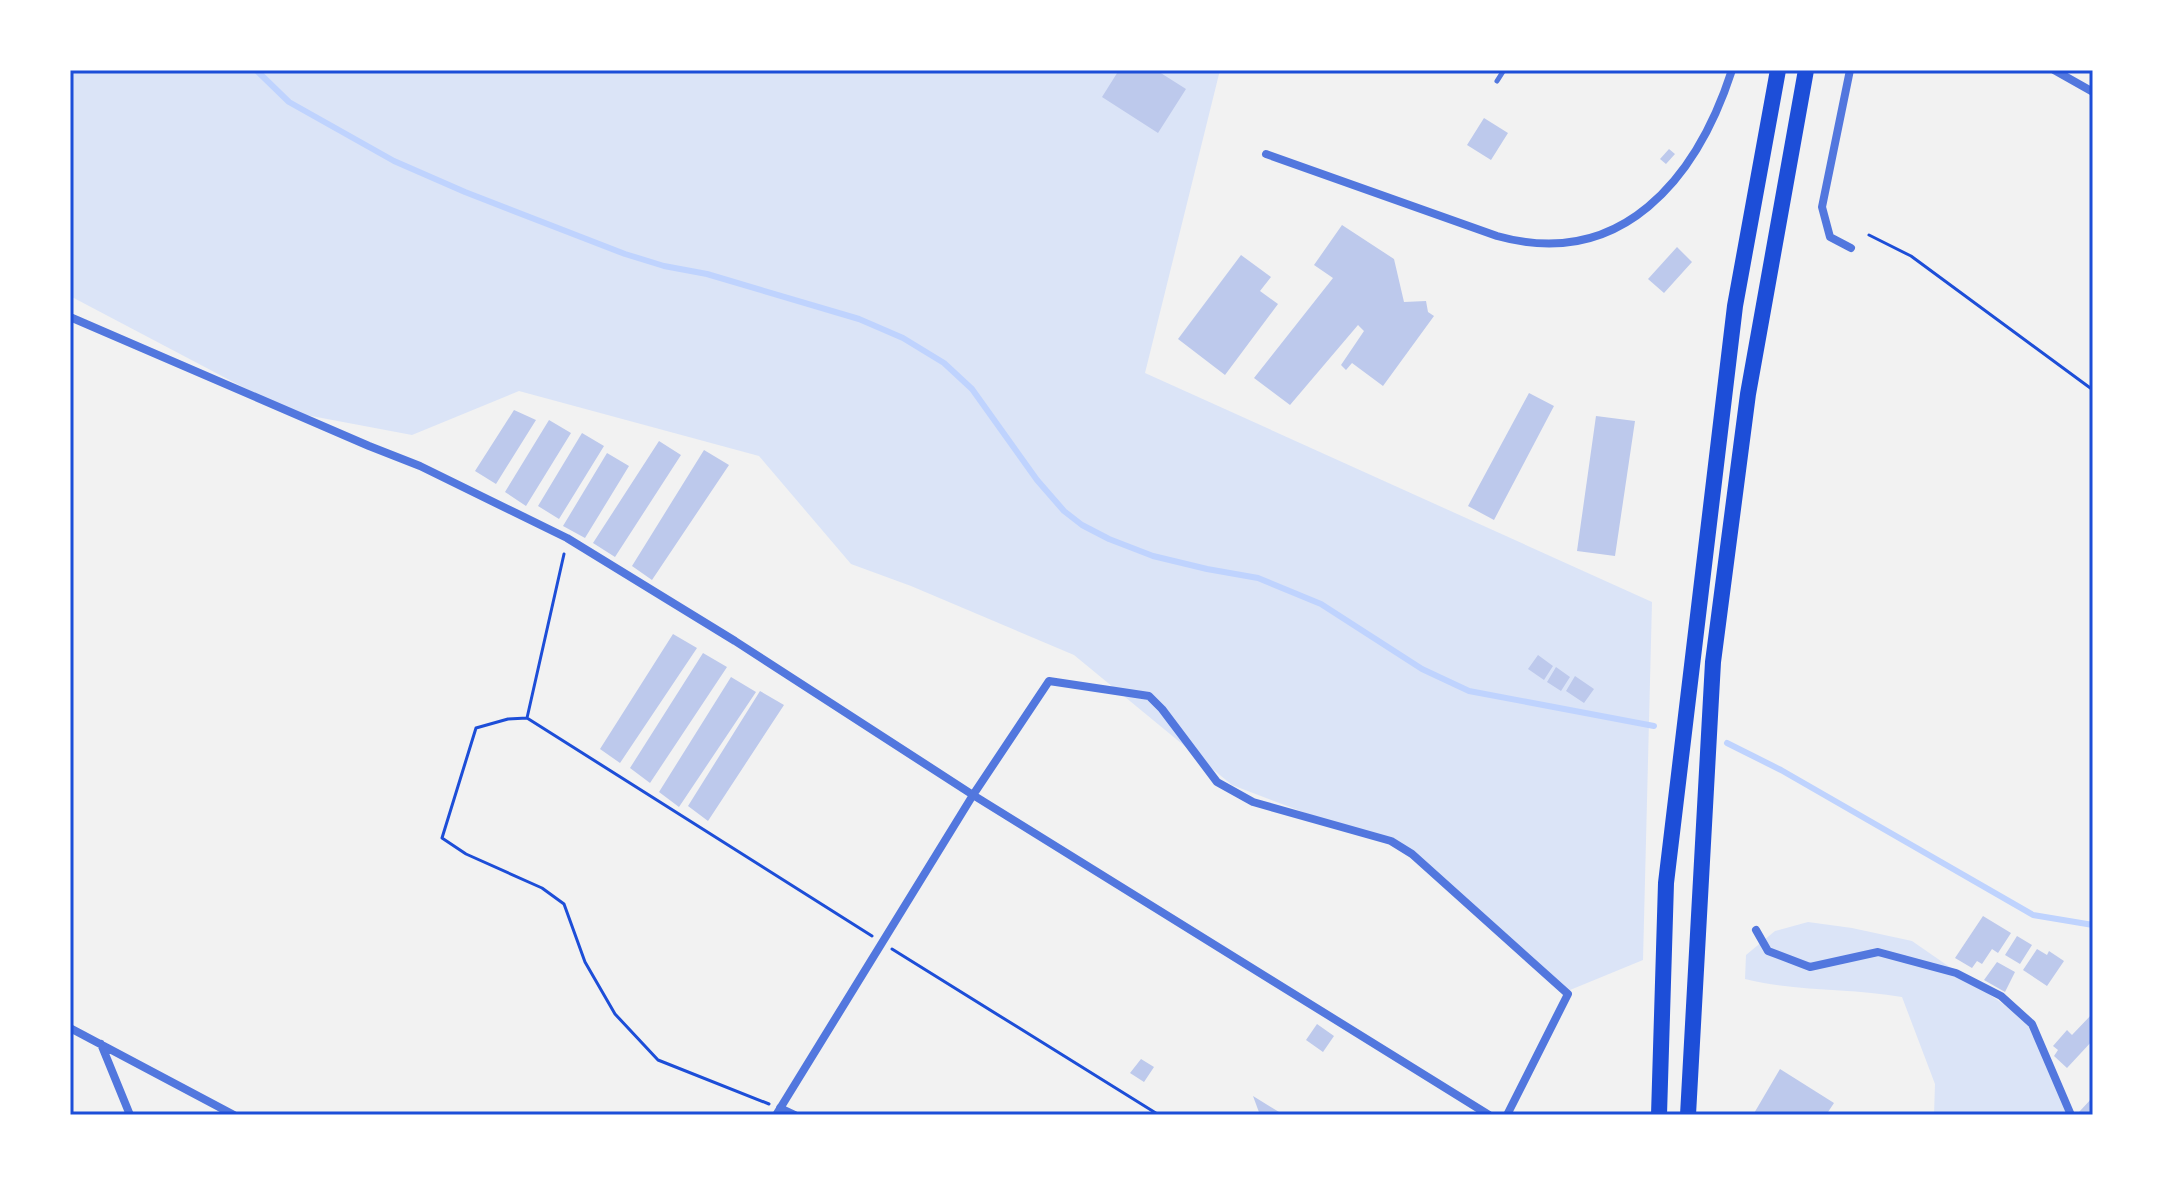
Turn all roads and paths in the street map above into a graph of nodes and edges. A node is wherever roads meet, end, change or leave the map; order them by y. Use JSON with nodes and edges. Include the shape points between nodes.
{"nodes":[{"id":1,"x":1504,"y":70,"type":"edge"},
{"id":2,"x":1732,"y":70,"type":"edge"},
{"id":3,"x":1778,"y":70,"type":"edge"},
{"id":4,"x":1806,"y":70,"type":"edge"},
{"id":5,"x":1850,"y":70,"type":"edge"},
{"id":6,"x":2054,"y":70,"type":"edge"},
{"id":7,"x":1497,"y":81,"type":"dead end"},
{"id":8,"x":2093,"y":92,"type":"edge"},
{"id":9,"x":1266,"y":154,"type":"dead end"},
{"id":10,"x":1869,"y":235,"type":"dead end"},
{"id":11,"x":1851,"y":248,"type":"dead end"},
{"id":12,"x":70,"y":317,"type":"edge"},
{"id":13,"x":2093,"y":390,"type":"edge"},
{"id":14,"x":567,"y":538,"type":"junction"},
{"id":15,"x":527,"y":718,"type":"junction"},
{"id":16,"x":973,"y":795,"type":"junction"},
{"id":17,"x":1756,"y":930,"type":"dead end"},
{"id":18,"x":881,"y":942,"type":"junction"},
{"id":19,"x":70,"y":1028,"type":"edge"},
{"id":20,"x":101,"y":1043,"type":"junction"},
{"id":21,"x":778,"y":1111,"type":"edge"},
{"id":22,"x":130,"y":1115,"type":"edge"},
{"id":23,"x":234,"y":1115,"type":"edge"},
{"id":24,"x":795,"y":1115,"type":"edge"},
{"id":25,"x":1159,"y":1115,"type":"edge"},
{"id":26,"x":1489,"y":1115,"type":"edge"},
{"id":27,"x":1507,"y":1115,"type":"edge"},
{"id":28,"x":1659,"y":1115,"type":"edge"},
{"id":29,"x":1688,"y":1115,"type":"edge"},
{"id":30,"x":2071,"y":1115,"type":"edge"}],
"edges":[{"from":1,"to":7,"type":"lane"},
{"from":2,"to":9,"type":"street","via":[[1706,135],[1663,193],[1621,225],[1560,245],[1497,236]]},
{"from":3,"to":28,"type":"highway","via":[[1735,306],[1666,883]]},
{"from":4,"to":29,"type":"highway","via":[[1748,394],[1713,662]]},
{"from":5,"to":11,"type":"street","via":[[1822,207],[1830,237]]},
{"from":6,"to":8,"type":"street"},
{"from":10,"to":13,"type":"path","via":[[1911,256]]},
{"from":12,"to":14,"type":"street","via":[[420,466]]},
{"from":14,"to":15,"type":"path"},
{"from":14,"to":16,"type":"street"},
{"from":15,"to":18,"type":"path"},
{"from":15,"to":21,"type":"path","via":[[476,728],[442,838],[564,904],[585,962],[615,1014],[658,1060]]},
{"from":16,"to":18,"type":"street"},
{"from":16,"to":26,"type":"street"},
{"from":16,"to":27,"type":"street","via":[[1049,681],[1149,696],[1217,782],[1253,802],[1391,841],[1568,994]]},
{"from":17,"to":30,"type":"street","via":[[1768,951],[1810,967],[1878,952],[1956,973],[2001,996],[2032,1024]]},
{"from":18,"to":21,"type":"street"},
{"from":18,"to":25,"type":"path"},
{"from":19,"to":20,"type":"street"},
{"from":20,"to":22,"type":"street"},
{"from":20,"to":23,"type":"street"},
{"from":21,"to":24,"type":"street"}]}
